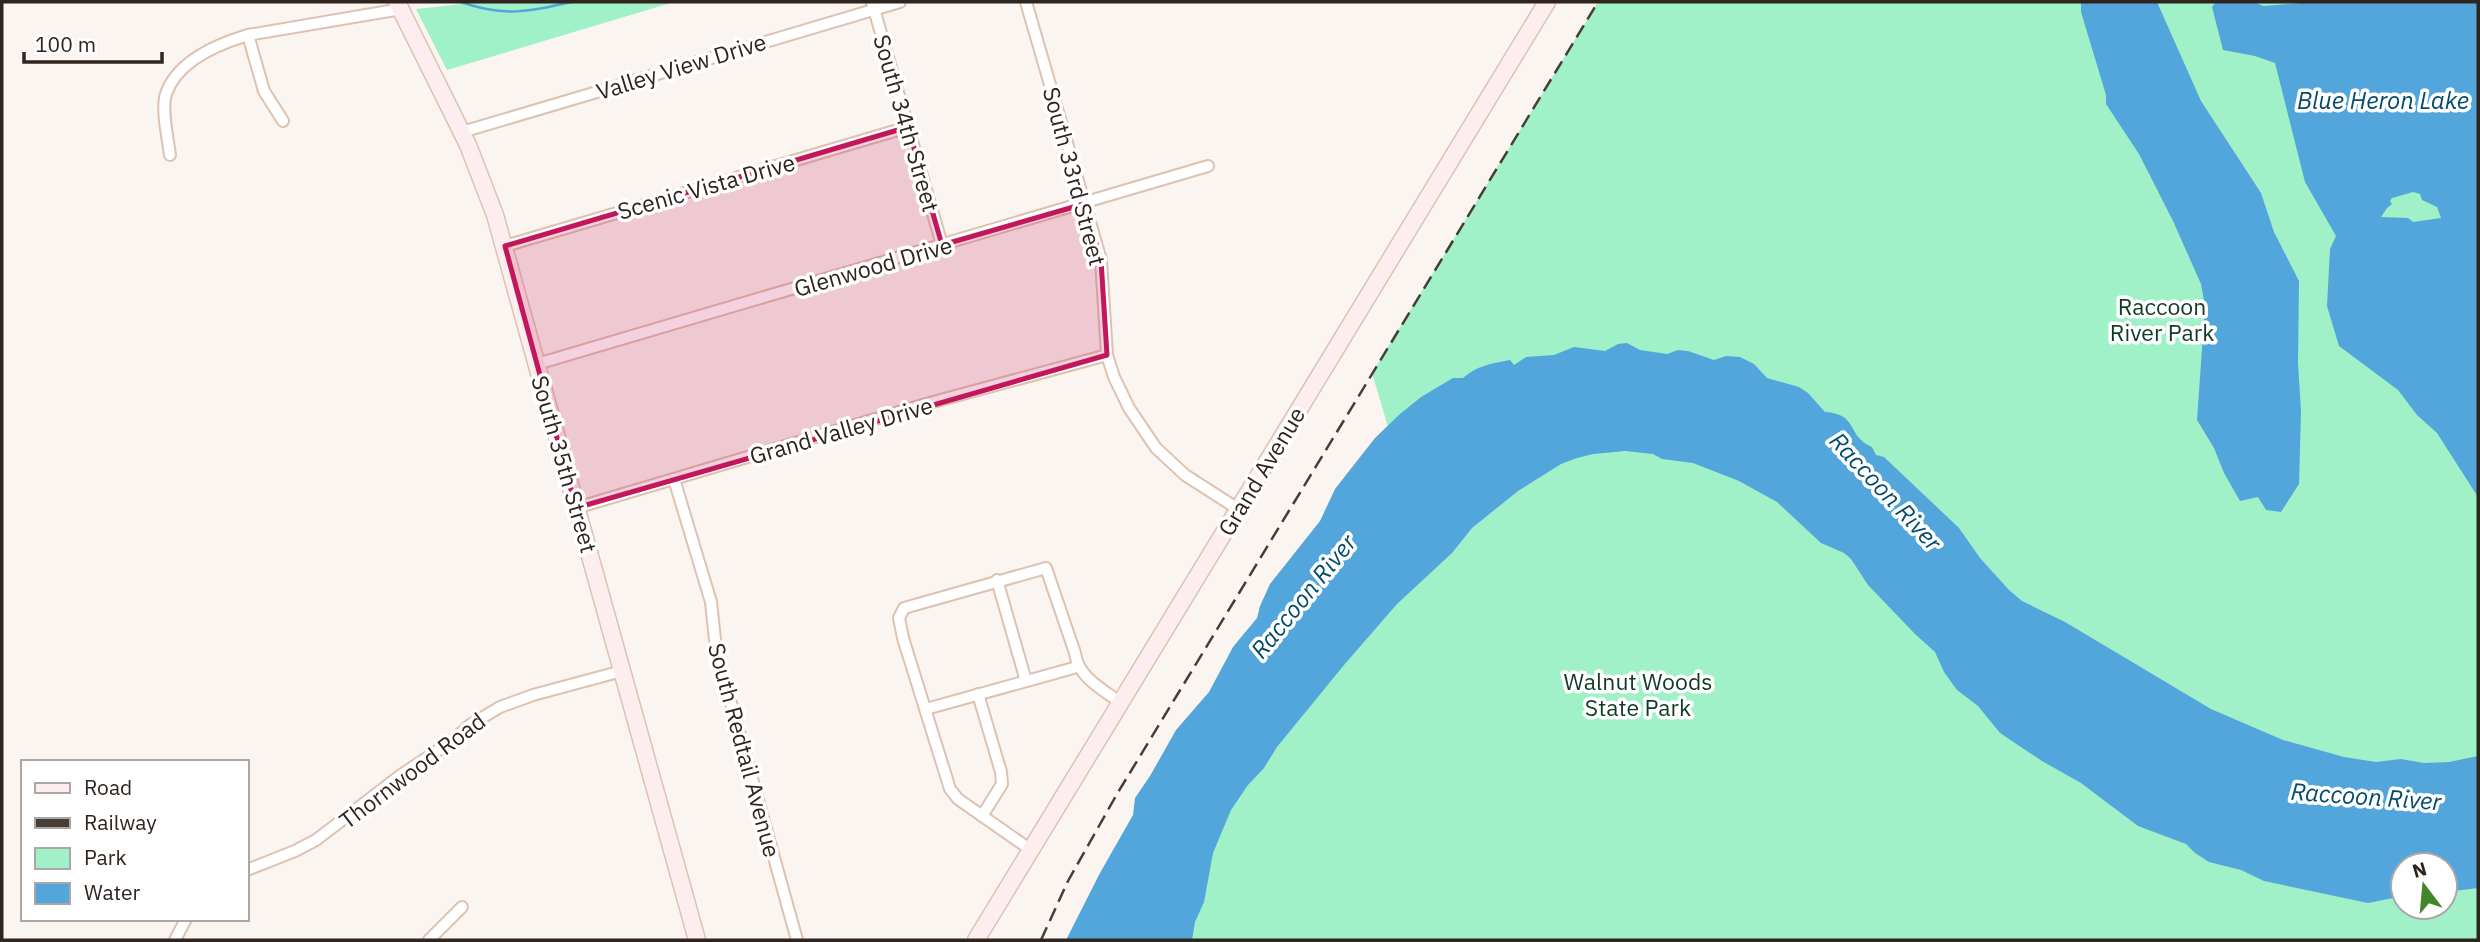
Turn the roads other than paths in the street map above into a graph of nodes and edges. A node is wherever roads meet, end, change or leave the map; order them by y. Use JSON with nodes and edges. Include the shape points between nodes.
{"nodes":[{"id":1,"x":900,"y":2,"type":"edge"},
{"id":2,"x":1026,"y":2,"type":"edge"},
{"id":3,"x":1547,"y":2,"type":"edge"},
{"id":4,"x":873,"y":5,"type":"edge"},
{"id":5,"x":399,"y":6,"type":"edge"},
{"id":6,"x":248,"y":35,"type":"junction"},
{"id":7,"x":283,"y":121,"type":"dead end"},
{"id":8,"x":908,"y":127,"type":"junction"},
{"id":9,"x":462,"y":132,"type":"junction"},
{"id":10,"x":170,"y":155,"type":"dead end"},
{"id":11,"x":1208,"y":166,"type":"dead end"},
{"id":12,"x":1084,"y":204,"type":"junction"},
{"id":13,"x":942,"y":245,"type":"junction"},
{"id":14,"x":505,"y":246,"type":"junction"},
{"id":15,"x":1107,"y":355,"type":"junction"},
{"id":16,"x":537,"y":364,"type":"junction"},
{"id":17,"x":674,"y":479,"type":"junction"},
{"id":18,"x":576,"y":508,"type":"junction"},
{"id":19,"x":1238,"y":509,"type":"junction"},
{"id":20,"x":997,"y":580,"type":"junction"},
{"id":21,"x":1077,"y":667,"type":"junction"},
{"id":22,"x":622,"y":671,"type":"junction"},
{"id":23,"x":1026,"y":681,"type":"junction"},
{"id":24,"x":978,"y":694,"type":"junction"},
{"id":25,"x":1121,"y":703,"type":"junction"},
{"id":26,"x":926,"y":709,"type":"junction"},
{"id":27,"x":982,"y":816,"type":"junction"},
{"id":28,"x":1031,"y":850,"type":"junction"},
{"id":29,"x":248,"y":870,"type":"edge"},
{"id":30,"x":461,"y":907,"type":"dead end"},
{"id":31,"x":185,"y":921,"type":"edge"},
{"id":32,"x":175,"y":940,"type":"edge"},
{"id":33,"x":429,"y":940,"type":"edge"},
{"id":34,"x":696,"y":940,"type":"edge"},
{"id":35,"x":797,"y":940,"type":"edge"},
{"id":36,"x":976,"y":940,"type":"edge"}],
"edges":[{"from":1,"to":4,"type":"street","name":"Valley View Drive"},
{"from":2,"to":12,"type":"street","name":"South 33rd Street"},
{"from":3,"to":19,"type":"main road","name":"Grand Avenue"},
{"from":4,"to":8,"type":"street","name":"South 34th Street"},
{"from":4,"to":9,"type":"street","name":"Valley View Drive"},
{"from":5,"to":6,"type":"street"},
{"from":5,"to":9,"type":"main road","name":"South 35th Street"},
{"from":6,"to":7,"type":"street","via":[[264,91]]},
{"from":6,"to":10,"type":"street","via":[[199,55],[178,75],[166,94]]},
{"from":8,"to":13,"type":"street","name":"South 34th Street"},
{"from":8,"to":14,"type":"street","name":"Scenic Vista Drive"},
{"from":9,"to":14,"type":"main road","name":"South 35th Street"},
{"from":11,"to":12,"type":"street","name":"Glenwood Drive"},
{"from":12,"to":13,"type":"street","name":"Glenwood Drive"},
{"from":12,"to":15,"type":"street","name":"South 33rd Street","via":[[1101,260]]},
{"from":13,"to":16,"type":"street","name":"Glenwood Drive"},
{"from":14,"to":16,"type":"main road","name":"South 35th Street"},
{"from":15,"to":17,"type":"street","name":"Grand Valley Drive"},
{"from":15,"to":19,"type":"street","name":"South 33rd Street","via":[[1129,408],[1156,448],[1185,475]]},
{"from":16,"to":18,"type":"main road","name":"South 35th Street"},
{"from":17,"to":18,"type":"street","name":"Grand Valley Drive"},
{"from":17,"to":35,"type":"street","name":"South Redtail Avenue","via":[[711,601],[716,649]]},
{"from":18,"to":22,"type":"main road","name":"South 35th Street"},
{"from":19,"to":25,"type":"main road","name":"Grand Avenue"},
{"from":20,"to":21,"type":"street","via":[[1046,568]]},
{"from":20,"to":23,"type":"street"},
{"from":20,"to":26,"type":"street","via":[[904,608],[899,618],[903,638]]},
{"from":21,"to":23,"type":"street"},
{"from":21,"to":25,"type":"street"},
{"from":22,"to":29,"type":"street","name":"Thornwood Road","via":[[500,707],[316,840]]},
{"from":22,"to":34,"type":"main road","name":"South 35th Street"},
{"from":23,"to":24,"type":"street"},
{"from":24,"to":26,"type":"street"},
{"from":24,"to":27,"type":"street","via":[[1002,783]]},
{"from":25,"to":28,"type":"main road","name":"Grand Avenue"},
{"from":26,"to":27,"type":"street","via":[[950,789]]},
{"from":27,"to":28,"type":"street"},
{"from":28,"to":36,"type":"main road","name":"Grand Avenue"},
{"from":30,"to":33,"type":"street"},
{"from":31,"to":32,"type":"street"}]}
